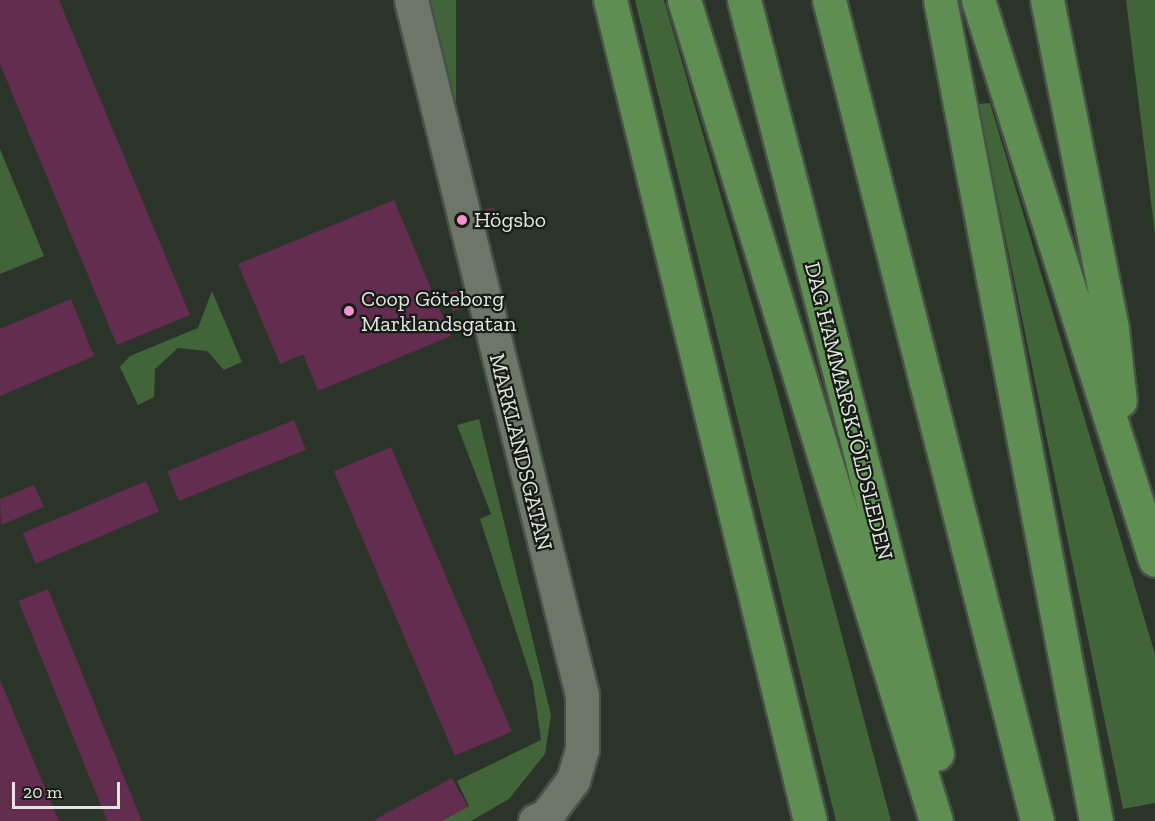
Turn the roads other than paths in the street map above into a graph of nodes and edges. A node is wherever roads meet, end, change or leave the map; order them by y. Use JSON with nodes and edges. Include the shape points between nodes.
{"nodes":[{"id":1,"x":411,"y":0,"type":"edge"},
{"id":2,"x":596,"y":0,"type":"edge"},
{"id":3,"x":610,"y":0,"type":"edge"},
{"id":4,"x":684,"y":0,"type":"edge"},
{"id":5,"x":744,"y":0,"type":"edge"},
{"id":6,"x":829,"y":0,"type":"edge"},
{"id":7,"x":940,"y":0,"type":"edge"},
{"id":8,"x":978,"y":0,"type":"edge"},
{"id":9,"x":1047,"y":0,"type":"edge"},
{"id":10,"x":637,"y":125,"type":"junction"},
{"id":11,"x":1128,"y":477,"type":"junction"},
{"id":12,"x":1155,"y":560,"type":"edge"},
{"id":13,"x":535,"y":821,"type":"edge"},
{"id":14,"x":809,"y":821,"type":"edge"},
{"id":15,"x":936,"y":821,"type":"edge"},
{"id":16,"x":954,"y":821,"type":"edge"},
{"id":17,"x":1038,"y":821,"type":"edge"},
{"id":18,"x":1096,"y":821,"type":"edge"}],
"edges":[{"from":1,"to":13,"type":"street","name":"MARKLANDSGATAN","via":[[582,695],[582,749],[573,780],[546,816]]},
{"from":2,"to":10,"type":"main road"},
{"from":3,"to":10,"type":"main road"},
{"from":4,"to":15,"type":"main road"},
{"from":5,"to":16,"type":"main road","name":"DAG HAMMARSKJÖLDSLEDEN"},
{"from":6,"to":17,"type":"main road"},
{"from":7,"to":18,"type":"main road"},
{"from":8,"to":11,"type":"main road"},
{"from":9,"to":11,"type":"main road","via":[[1112,329]]},
{"from":10,"to":14,"type":"main road"},
{"from":11,"to":12,"type":"main road"}]}
